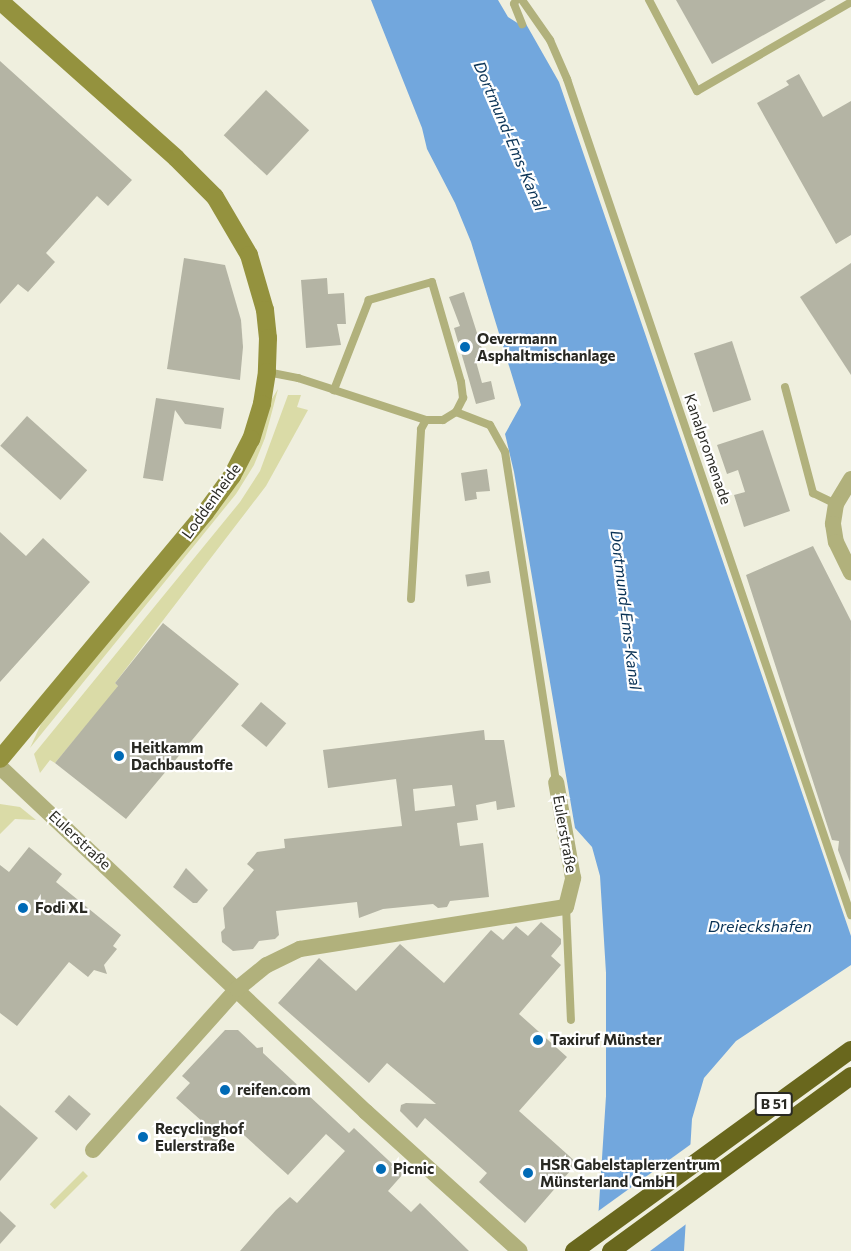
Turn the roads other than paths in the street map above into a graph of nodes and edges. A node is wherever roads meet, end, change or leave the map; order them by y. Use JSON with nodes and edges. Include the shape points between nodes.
{"nodes":[{"id":1,"x":516,"y":0,"type":"edge"},
{"id":2,"x":522,"y":0,"type":"edge"},
{"id":3,"x":649,"y":0,"type":"edge"},
{"id":4,"x":0,"y":1,"type":"edge"},
{"id":5,"x":851,"y":2,"type":"edge"},
{"id":6,"x":522,"y":24,"type":"dead end"},
{"id":7,"x":267,"y":372,"type":"junction"},
{"id":8,"x":785,"y":387,"type":"dead end"},
{"id":9,"x":334,"y":390,"type":"junction"},
{"id":10,"x":456,"y":412,"type":"junction"},
{"id":11,"x":426,"y":420,"type":"junction"},
{"id":12,"x":851,"y":479,"type":"edge"},
{"id":13,"x":836,"y":504,"type":"junction"},
{"id":14,"x":851,"y":573,"type":"edge"},
{"id":15,"x":411,"y":599,"type":"dead end"},
{"id":16,"x":0,"y":759,"type":"edge"},
{"id":17,"x":0,"y":767,"type":"edge"},
{"id":18,"x":556,"y":782,"type":"joint"},
{"id":19,"x":566,"y":907,"type":"junction"},
{"id":20,"x":851,"y":915,"type":"edge"},
{"id":21,"x":237,"y":989,"type":"junction"},
{"id":22,"x":571,"y":1020,"type":"dead end"},
{"id":23,"x":851,"y":1050,"type":"edge"},
{"id":24,"x":851,"y":1076,"type":"edge"},
{"id":25,"x":93,"y":1150,"type":"dead end"},
{"id":26,"x":617,"y":1246,"type":"edge"},
{"id":27,"x":520,"y":1251,"type":"edge"},
{"id":28,"x":573,"y":1251,"type":"edge"}],
"edges":[{"from":1,"to":6,"type":"lane"},
{"from":2,"to":20,"type":"lane","name":"Kanalpromenade","via":[[550,40],[567,80]]},
{"from":3,"to":5,"type":"lane","via":[[697,91]]},
{"from":4,"to":7,"type":"street","name":"Loddenheide","via":[[215,197],[239,235],[257,276],[268,338]]},
{"from":7,"to":9,"type":"lane"},
{"from":7,"to":16,"type":"street","name":"Loddenheide","via":[[254,430],[232,476]]},
{"from":8,"to":13,"type":"lane","via":[[813,492]]},
{"from":9,"to":10,"type":"lane","via":[[369,300],[432,282],[461,382],[463,398]]},
{"from":9,"to":11,"type":"lane"},
{"from":10,"to":11,"type":"lane","via":[[443,420]]},
{"from":10,"to":18,"type":"lane","name":"Eulerstraße","via":[[490,425],[505,452]]},
{"from":11,"to":15,"type":"lane","via":[[421,429]]},
{"from":12,"to":13,"type":"street"},
{"from":13,"to":14,"type":"street","via":[[834,533]]},
{"from":17,"to":21,"type":"street","name":"Eulerstraße"},
{"from":18,"to":19,"type":"street","name":"Eulerstraße","via":[[573,878]]},
{"from":19,"to":21,"type":"street","via":[[300,949],[267,965]]},
{"from":19,"to":22,"type":"lane"},
{"from":21,"to":25,"type":"street"},
{"from":21,"to":27,"type":"street","name":"Eulerstraße"},
{"from":23,"to":28,"type":"highway","number":"B 51"},
{"from":24,"to":26,"type":"highway","number":"B 51"}]}
